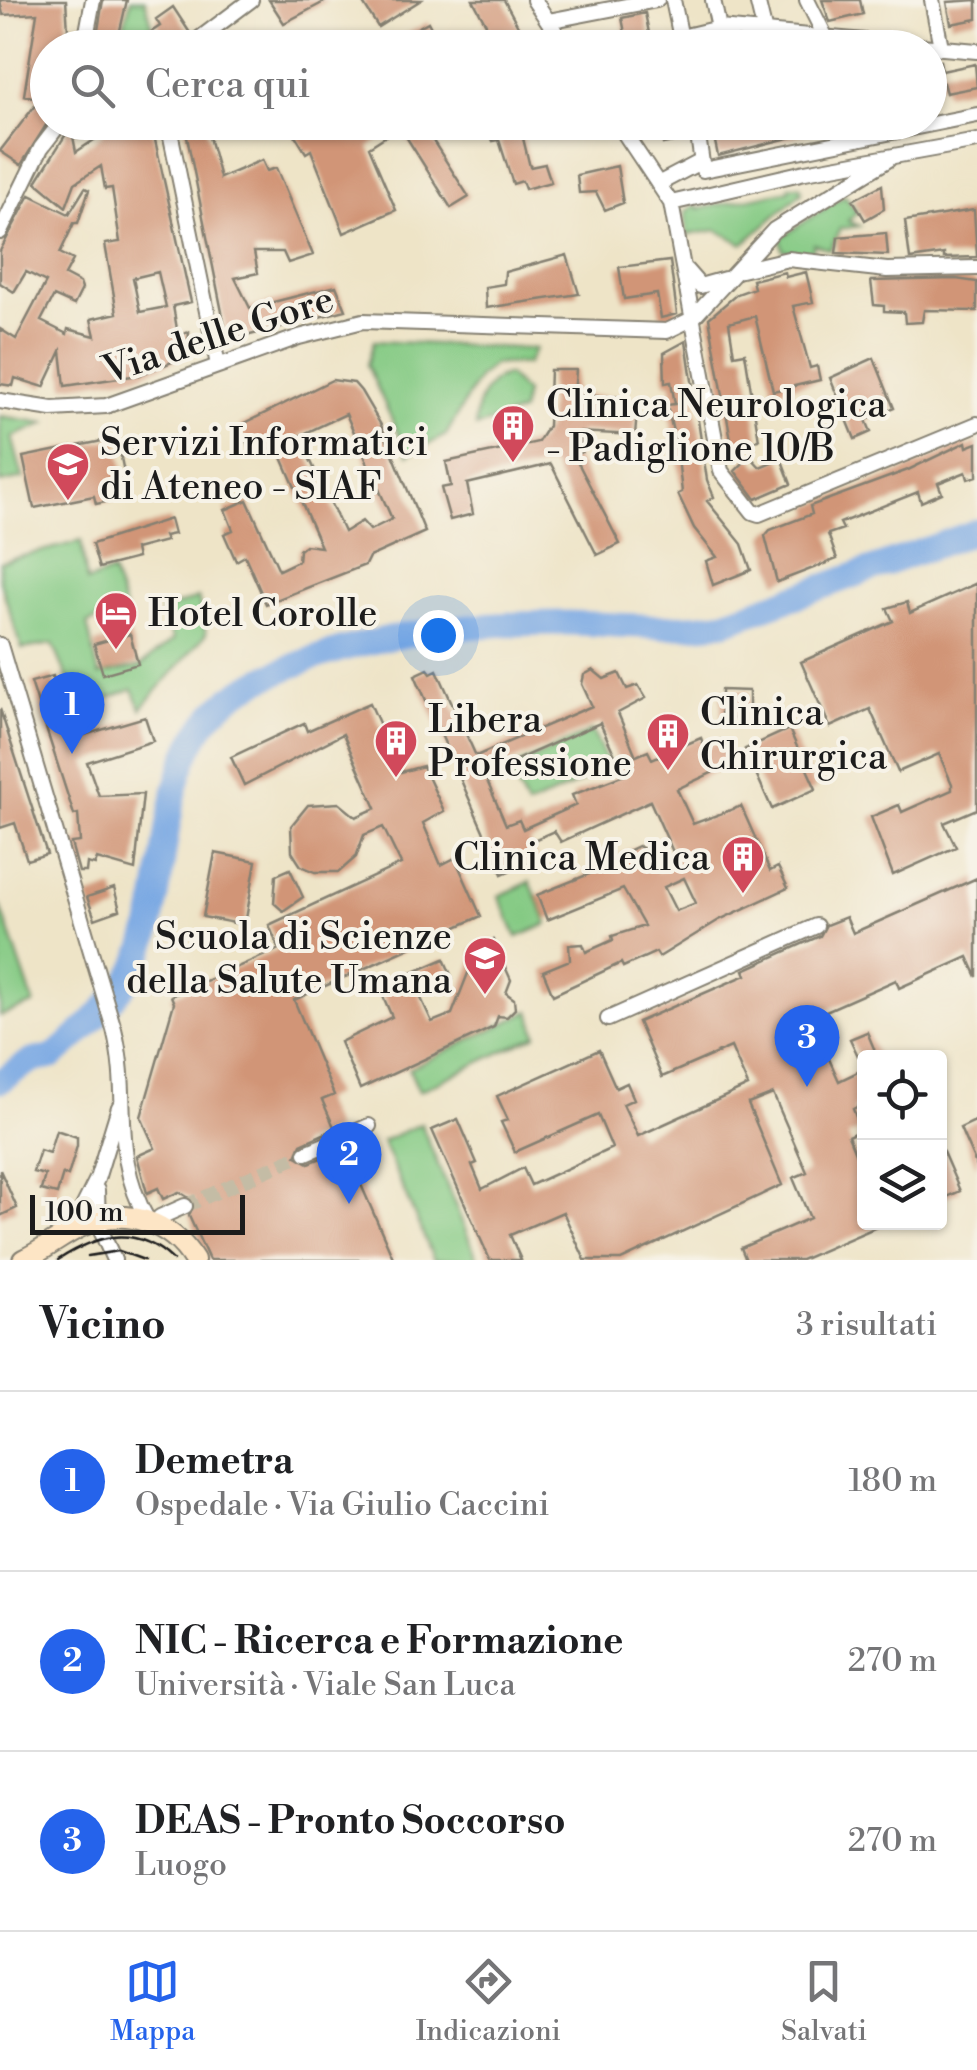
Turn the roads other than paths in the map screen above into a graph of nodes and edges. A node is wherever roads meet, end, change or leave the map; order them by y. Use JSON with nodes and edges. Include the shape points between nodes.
{"nodes":[{"id":1,"x":93,"y":0,"type":"edge"},
{"id":2,"x":251,"y":0,"type":"edge"},
{"id":3,"x":534,"y":0,"type":"edge"},
{"id":4,"x":657,"y":0,"type":"edge"},
{"id":5,"x":673,"y":0,"type":"edge"},
{"id":6,"x":713,"y":0,"type":"edge"},
{"id":7,"x":757,"y":0,"type":"edge"},
{"id":8,"x":807,"y":0,"type":"edge"},
{"id":9,"x":932,"y":0,"type":"edge"},
{"id":10,"x":548,"y":20,"type":"junction"},
{"id":11,"x":719,"y":28,"type":"junction"},
{"id":12,"x":87,"y":30,"type":"edge"},
{"id":13,"x":211,"y":30,"type":"edge"},
{"id":14,"x":554,"y":30,"type":"edge"},
{"id":15,"x":679,"y":30,"type":"edge"},
{"id":16,"x":714,"y":30,"type":"edge"},
{"id":17,"x":734,"y":30,"type":"edge"},
{"id":18,"x":764,"y":30,"type":"edge"},
{"id":19,"x":823,"y":30,"type":"edge"},
{"id":20,"x":938,"y":30,"type":"edge"},
{"id":21,"x":947,"y":48,"type":"edge"},
{"id":22,"x":977,"y":51,"type":"edge"},
{"id":23,"x":977,"y":114,"type":"edge"},
{"id":24,"x":947,"y":120,"type":"edge"},
{"id":25,"x":48,"y":140,"type":"edge"},
{"id":26,"x":172,"y":140,"type":"edge"},
{"id":27,"x":628,"y":140,"type":"edge"},
{"id":28,"x":698,"y":140,"type":"edge"},
{"id":29,"x":852,"y":140,"type":"edge"},
{"id":30,"x":847,"y":141,"type":"joint"},
{"id":31,"x":977,"y":141,"type":"edge"},
{"id":32,"x":889,"y":158,"type":"junction"},
{"id":33,"x":700,"y":162,"type":"junction"},
{"id":34,"x":804,"y":172,"type":"junction"},
{"id":35,"x":658,"y":184,"type":"junction"},
{"id":36,"x":819,"y":200,"type":"junction"},
{"id":37,"x":671,"y":203,"type":"junction"},
{"id":38,"x":0,"y":232,"type":"edge"},
{"id":39,"x":977,"y":268,"type":"edge"},
{"id":40,"x":686,"y":274,"type":"junction"},
{"id":41,"x":732,"y":274,"type":"junction"},
{"id":42,"x":692,"y":319,"type":"junction"},
{"id":43,"x":218,"y":365,"type":"junction"},
{"id":44,"x":0,"y":401,"type":"edge"},
{"id":45,"x":977,"y":424,"type":"edge"},
{"id":46,"x":0,"y":645,"type":"edge"},
{"id":47,"x":816,"y":926,"type":"dead end"},
{"id":48,"x":608,"y":1020,"type":"dead end"},
{"id":49,"x":122,"y":1102,"type":"junction"},
{"id":50,"x":369,"y":1126,"type":"dead end"},
{"id":51,"x":306,"y":1153,"type":"tunnel mouth"},
{"id":52,"x":98,"y":1180,"type":"junction"},
{"id":53,"x":185,"y":1206,"type":"tunnel mouth"},
{"id":54,"x":154,"y":1219,"type":"junction"},
{"id":55,"x":97,"y":1220,"type":"junction"},
{"id":56,"x":70,"y":1232,"type":"junction"},
{"id":57,"x":23,"y":1260,"type":"edge"},
{"id":58,"x":114,"y":1260,"type":"edge"},
{"id":59,"x":194,"y":1260,"type":"edge"}],
"edges":[{"from":1,"to":12,"type":"street"},
{"from":2,"to":13,"type":"street"},
{"from":3,"to":10,"type":"street"},
{"from":4,"to":10,"type":"street"},
{"from":5,"to":15,"type":"street"},
{"from":6,"to":11,"type":"street"},
{"from":7,"to":18,"type":"street"},
{"from":8,"to":19,"type":"street"},
{"from":9,"to":20,"type":"street"},
{"from":10,"to":14,"type":"street"},
{"from":11,"to":16,"type":"street"},
{"from":11,"to":17,"type":"street"},
{"from":21,"to":22,"type":"street"},
{"from":23,"to":24,"type":"street"},
{"from":25,"to":38,"type":"street"},
{"from":26,"to":43,"type":"street"},
{"from":27,"to":35,"type":"street"},
{"from":28,"to":33,"type":"street"},
{"from":29,"to":30,"type":"street"},
{"from":30,"to":33,"type":"street","via":[[703,170]]},
{"from":31,"to":32,"type":"street"},
{"from":32,"to":34,"type":"street"},
{"from":32,"to":36,"type":"street"},
{"from":33,"to":35,"type":"street"},
{"from":34,"to":36,"type":"street"},
{"from":34,"to":37,"type":"street"},
{"from":35,"to":37,"type":"street"},
{"from":36,"to":41,"type":"street","via":[[774,230]]},
{"from":37,"to":40,"type":"street"},
{"from":39,"to":41,"type":"street","via":[[888,270],[788,259]]},
{"from":40,"to":41,"type":"street","via":[[700,286]]},
{"from":40,"to":42,"type":"street"},
{"from":41,"to":42,"type":"street"},
{"from":42,"to":43,"type":"street","name":"Via delle Gore","via":[[656,333],[362,321]]},
{"from":42,"to":45,"type":"street","via":[[721,472],[753,512]]},
{"from":43,"to":44,"type":"street","name":"Via delle Gore","via":[[98,408]]},
{"from":46,"to":49,"type":"street","via":[[114,1029]]},
{"from":47,"to":48,"type":"street"},
{"from":49,"to":52,"type":"street"},
{"from":49,"to":54,"type":"street","via":[[124,1168]]},
{"from":50,"to":51,"type":"street"},
{"from":52,"to":55,"type":"street"},
{"from":52,"to":56,"type":"street"},
{"from":53,"to":54,"type":"street"},
{"from":54,"to":55,"type":"main road"},
{"from":54,"to":59,"type":"main road"},
{"from":55,"to":56,"type":"main road"},
{"from":55,"to":58,"type":"street"},
{"from":56,"to":57,"type":"main road"}]}
